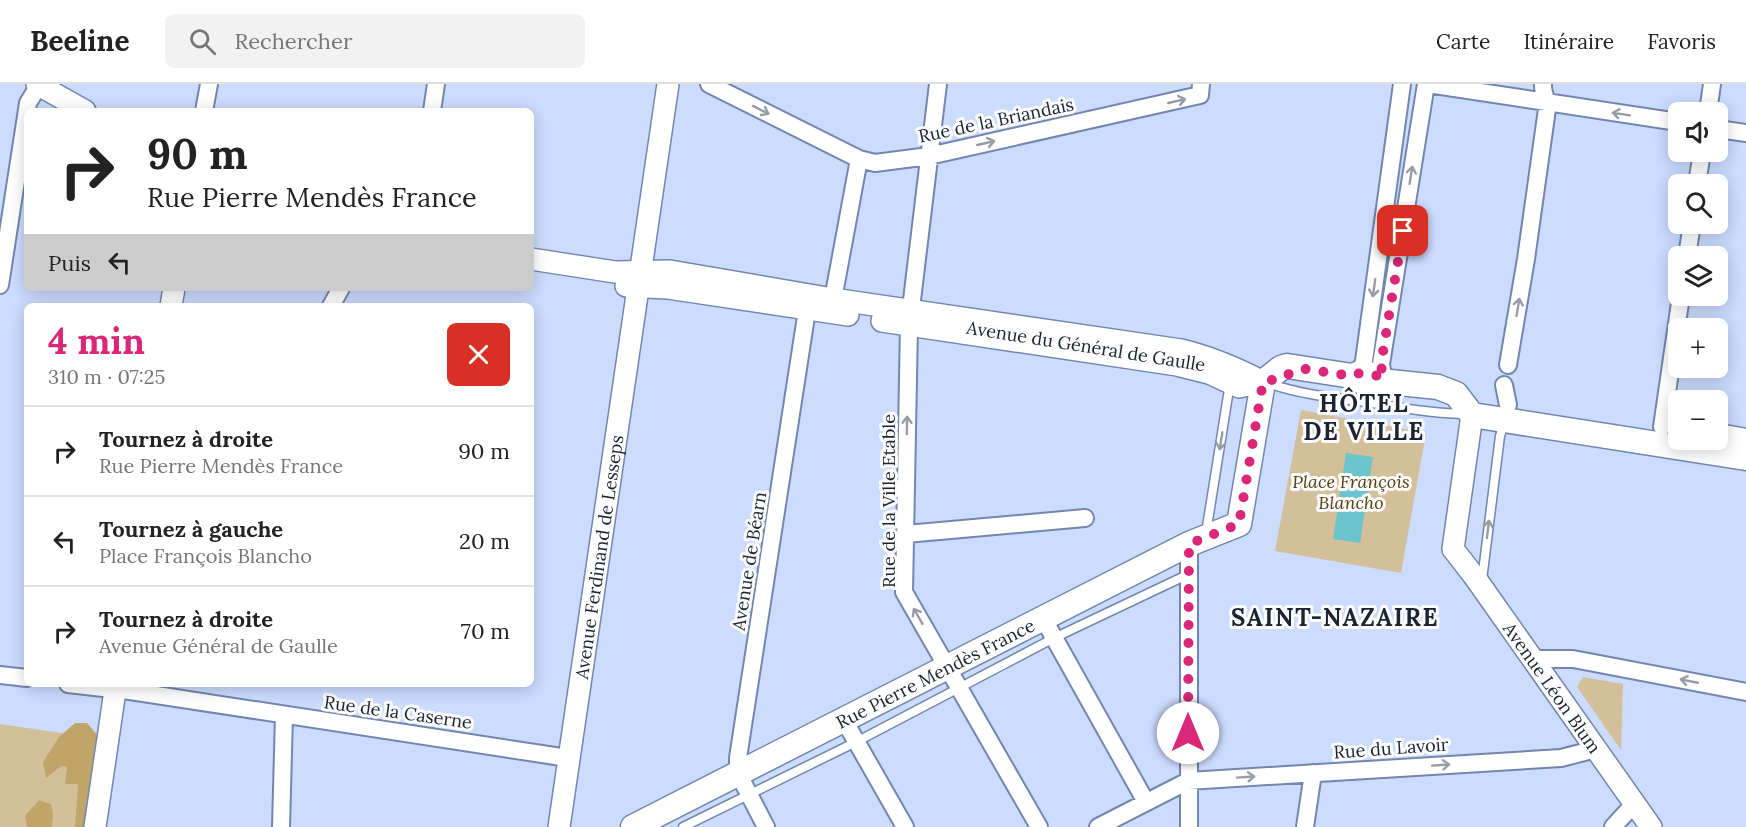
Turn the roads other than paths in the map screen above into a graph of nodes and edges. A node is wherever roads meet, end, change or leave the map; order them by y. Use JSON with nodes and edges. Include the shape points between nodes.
{"nodes":[{"id":1,"x":209,"y":84,"type":"edge"},
{"id":2,"x":436,"y":84,"type":"edge"},
{"id":3,"x":669,"y":84,"type":"edge"},
{"id":4,"x":709,"y":84,"type":"edge"},
{"id":5,"x":938,"y":84,"type":"edge"},
{"id":6,"x":1201,"y":84,"type":"edge"},
{"id":7,"x":1402,"y":84,"type":"edge"},
{"id":8,"x":1427,"y":84,"type":"edge"},
{"id":9,"x":1543,"y":84,"type":"edge"},
{"id":10,"x":1712,"y":84,"type":"edge"},
{"id":11,"x":38,"y":85,"type":"edge"},
{"id":12,"x":1547,"y":102,"type":"junction"},
{"id":13,"x":1709,"y":102,"type":"edge"},
{"id":14,"x":26,"y":108,"type":"edge"},
{"id":15,"x":80,"y":108,"type":"edge"},
{"id":16,"x":205,"y":108,"type":"edge"},
{"id":17,"x":432,"y":108,"type":"edge"},
{"id":18,"x":1668,"y":121,"type":"edge"},
{"id":19,"x":24,"y":124,"type":"edge"},
{"id":20,"x":1728,"y":130,"type":"edge"},
{"id":21,"x":1746,"y":133,"type":"edge"},
{"id":22,"x":929,"y":156,"type":"junction"},
{"id":23,"x":859,"y":159,"type":"junction"},
{"id":24,"x":534,"y":259,"type":"edge"},
{"id":25,"x":534,"y":266,"type":"edge"},
{"id":26,"x":534,"y":273,"type":"edge"},
{"id":27,"x":639,"y":279,"type":"junction"},
{"id":28,"x":0,"y":285,"type":"edge"},
{"id":29,"x":808,"y":302,"type":"junction"},
{"id":30,"x":833,"y":306,"type":"junction"},
{"id":31,"x":1680,"y":306,"type":"edge"},
{"id":32,"x":910,"y":318,"type":"junction"},
{"id":33,"x":1508,"y":365,"type":"dead end"},
{"id":34,"x":1356,"y":375,"type":"junction"},
{"id":35,"x":1388,"y":380,"type":"junction"},
{"id":36,"x":1263,"y":382,"type":"junction"},
{"id":37,"x":1230,"y":383,"type":"junction"},
{"id":38,"x":1675,"y":390,"type":"edge"},
{"id":39,"x":1511,"y":407,"type":"junction"},
{"id":40,"x":1472,"y":415,"type":"junction"},
{"id":41,"x":1552,"y":418,"type":"dead end"},
{"id":42,"x":1668,"y":431,"type":"edge"},
{"id":43,"x":1668,"y":432,"type":"edge"},
{"id":44,"x":1632,"y":435,"type":"junction"},
{"id":45,"x":1728,"y":440,"type":"edge"},
{"id":46,"x":1746,"y":441,"type":"edge"},
{"id":47,"x":1728,"y":443,"type":"edge"},
{"id":48,"x":1746,"y":448,"type":"edge"},
{"id":49,"x":1746,"y":458,"type":"edge"},
{"id":50,"x":1086,"y":518,"type":"dead end"},
{"id":51,"x":906,"y":534,"type":"junction"},
{"id":52,"x":1197,"y":541,"type":"junction"},
{"id":53,"x":1189,"y":574,"type":"junction"},
{"id":54,"x":1481,"y":586,"type":"junction"},
{"id":55,"x":1049,"y":628,"type":"junction"},
{"id":56,"x":1532,"y":659,"type":"junction"},
{"id":57,"x":0,"y":675,"type":"edge"},
{"id":58,"x":953,"y":677,"type":"junction"},
{"id":59,"x":24,"y":678,"type":"edge"},
{"id":60,"x":116,"y":687,"type":"edge"},
{"id":61,"x":1746,"y":692,"type":"edge"},
{"id":62,"x":284,"y":715,"type":"junction"},
{"id":63,"x":844,"y":720,"type":"junction"},
{"id":64,"x":856,"y":742,"type":"junction"},
{"id":65,"x":1596,"y":749,"type":"junction"},
{"id":66,"x":568,"y":758,"type":"junction"},
{"id":67,"x":738,"y":773,"type":"junction"},
{"id":68,"x":1313,"y":773,"type":"junction"},
{"id":69,"x":1188,"y":781,"type":"junction"},
{"id":70,"x":749,"y":795,"type":"junction"},
{"id":71,"x":1146,"y":802,"type":"junction"},
{"id":72,"x":1634,"y":804,"type":"junction"},
{"id":73,"x":641,"y":825,"type":"edge"},
{"id":74,"x":95,"y":827,"type":"edge"},
{"id":75,"x":281,"y":827,"type":"edge"},
{"id":76,"x":559,"y":827,"type":"edge"},
{"id":77,"x":683,"y":827,"type":"edge"},
{"id":78,"x":766,"y":827,"type":"edge"},
{"id":79,"x":905,"y":827,"type":"edge"},
{"id":80,"x":1039,"y":827,"type":"edge"},
{"id":81,"x":1098,"y":827,"type":"edge"},
{"id":82,"x":1189,"y":827,"type":"edge"},
{"id":83,"x":1305,"y":827,"type":"edge"},
{"id":84,"x":1613,"y":827,"type":"edge"},
{"id":85,"x":1651,"y":827,"type":"edge"}],
"edges":[{"from":1,"to":16,"type":"street"},
{"from":2,"to":17,"type":"street"},
{"from":3,"to":27,"type":"street","name":"Avenue Ferdinand de Lesseps"},
{"from":4,"to":23,"type":"street","one_way":true},
{"from":5,"to":22,"type":"street","name":"Rue de la Ville Etable"},
{"from":22,"to":6,"type":"street","name":"Rue de la Briandais","one_way":true,"via":[[1200,95]]},
{"from":7,"to":34,"type":"street","one_way":true,"via":[[1364,361]]},
{"from":8,"to":12,"type":"street"},
{"from":35,"to":8,"type":"street","one_way":true,"via":[[1381,364]]},
{"from":9,"to":12,"type":"street"},
{"from":10,"to":13,"type":"street"},
{"from":11,"to":14,"type":"street"},
{"from":11,"to":15,"type":"street"},
{"from":18,"to":12,"type":"street","one_way":true},
{"from":33,"to":12,"type":"street","one_way":true},
{"from":19,"to":28,"type":"street"},
{"from":20,"to":21,"type":"street"},
{"from":22,"to":23,"type":"street","name":"Rue de la Briandais","via":[[875,163]]},
{"from":22,"to":32,"type":"street","name":"Rue de la Ville Etable"},
{"from":23,"to":30,"type":"street"},
{"from":24,"to":27,"type":"street"},
{"from":25,"to":27,"type":"lane"},
{"from":26,"to":27,"type":"street"},
{"from":27,"to":29,"type":"street","name":"Avenue du Général de Gaulle","via":[[668,288]]},
{"from":27,"to":66,"type":"street","name":"Avenue Ferdinand de Lesseps"},
{"from":29,"to":30,"type":"street","name":"Avenue du Général de Gaulle"},
{"from":29,"to":67,"type":"street","name":"Avenue de Béarn"},
{"from":30,"to":32,"type":"street","name":"Avenue du Général de Gaulle"},
{"from":31,"to":38,"type":"street"},
{"from":32,"to":36,"type":"street","name":"Avenue du Général de Gaulle","via":[[1181,351],[1226,364]]},
{"from":32,"to":37,"type":"street","name":"Avenue du Général de Gaulle","via":[[1177,365]]},
{"from":51,"to":32,"type":"street","name":"Rue de la Ville Etable","one_way":true},
{"from":34,"to":35,"type":"main road","via":[[1358,381],[1384,385]]},
{"from":34,"to":36,"type":"main road","via":[[1287,366]]},
{"from":35,"to":40,"type":"main road","via":[[1438,387],[1456,394]]},
{"from":36,"to":37,"type":"street","name":"Avenue du Général de Gaulle","via":[[1239,387]]},
{"from":36,"to":40,"type":"lane","via":[[1354,401]]},
{"from":36,"to":52,"type":"main road","name":"Rue Pierre Mendès France","via":[[1239,524]]},
{"from":37,"to":52,"type":"lane","one_way":true},
{"from":39,"to":40,"type":"main road","via":[[1492,403]]},
{"from":39,"to":42,"type":"main road"},
{"from":39,"to":44,"type":"main road"},
{"from":54,"to":39,"type":"lane","one_way":true,"via":[[1500,436]]},
{"from":40,"to":54,"type":"street","name":"Avenue Léon Blum","via":[[1453,549]]},
{"from":41,"to":44,"type":"lane"},
{"from":43,"to":44,"type":"lane"},
{"from":44,"to":49,"type":"main road"},
{"from":45,"to":46,"type":"main road"},
{"from":47,"to":48,"type":"lane"},
{"from":50,"to":51,"type":"street"},
{"from":58,"to":51,"type":"street","name":"Rue de la Ville Etable","one_way":true,"via":[[904,592]]},
{"from":52,"to":53,"type":"street"},
{"from":52,"to":55,"type":"main road","name":"Rue Pierre Mendès France"},
{"from":53,"to":55,"type":"lane"},
{"from":53,"to":69,"type":"street"},
{"from":54,"to":56,"type":"street","name":"Avenue Léon Blum"},
{"from":55,"to":58,"type":"main road","name":"Rue Pierre Mendès France"},
{"from":55,"to":71,"type":"street"},
{"from":61,"to":56,"type":"street","one_way":true,"via":[[1573,658]]},
{"from":56,"to":65,"type":"street","name":"Avenue Léon Blum"},
{"from":57,"to":59,"type":"street"},
{"from":58,"to":63,"type":"main road","name":"Rue Pierre Mendès France"},
{"from":58,"to":64,"type":"lane"},
{"from":58,"to":80,"type":"street","name":"Rue de la Ville Etable"},
{"from":60,"to":62,"type":"street","name":"Rue de la Caserne"},
{"from":60,"to":74,"type":"street"},
{"from":62,"to":66,"type":"street","name":"Rue de la Caserne"},
{"from":62,"to":75,"type":"street"},
{"from":63,"to":64,"type":"street"},
{"from":63,"to":67,"type":"main road","name":"Rue Pierre Mendès France"},
{"from":64,"to":70,"type":"lane"},
{"from":64,"to":79,"type":"street"},
{"from":68,"to":65,"type":"street","name":"Rue du Lavoir","one_way":true,"via":[[1561,758]]},
{"from":65,"to":72,"type":"street","name":"Avenue Léon Blum"},
{"from":66,"to":76,"type":"street","name":"Avenue Ferdinand de Lesseps"},
{"from":67,"to":70,"type":"street"},
{"from":67,"to":73,"type":"main road","name":"Rue Pierre Mendès France"},
{"from":69,"to":68,"type":"street","name":"Rue du Lavoir","one_way":true},
{"from":68,"to":83,"type":"street"},
{"from":69,"to":71,"type":"street"},
{"from":69,"to":82,"type":"street"},
{"from":70,"to":77,"type":"lane"},
{"from":70,"to":78,"type":"street"},
{"from":71,"to":81,"type":"street"},
{"from":72,"to":84,"type":"street"},
{"from":72,"to":85,"type":"street","name":"Avenue Léon Blum"}]}
